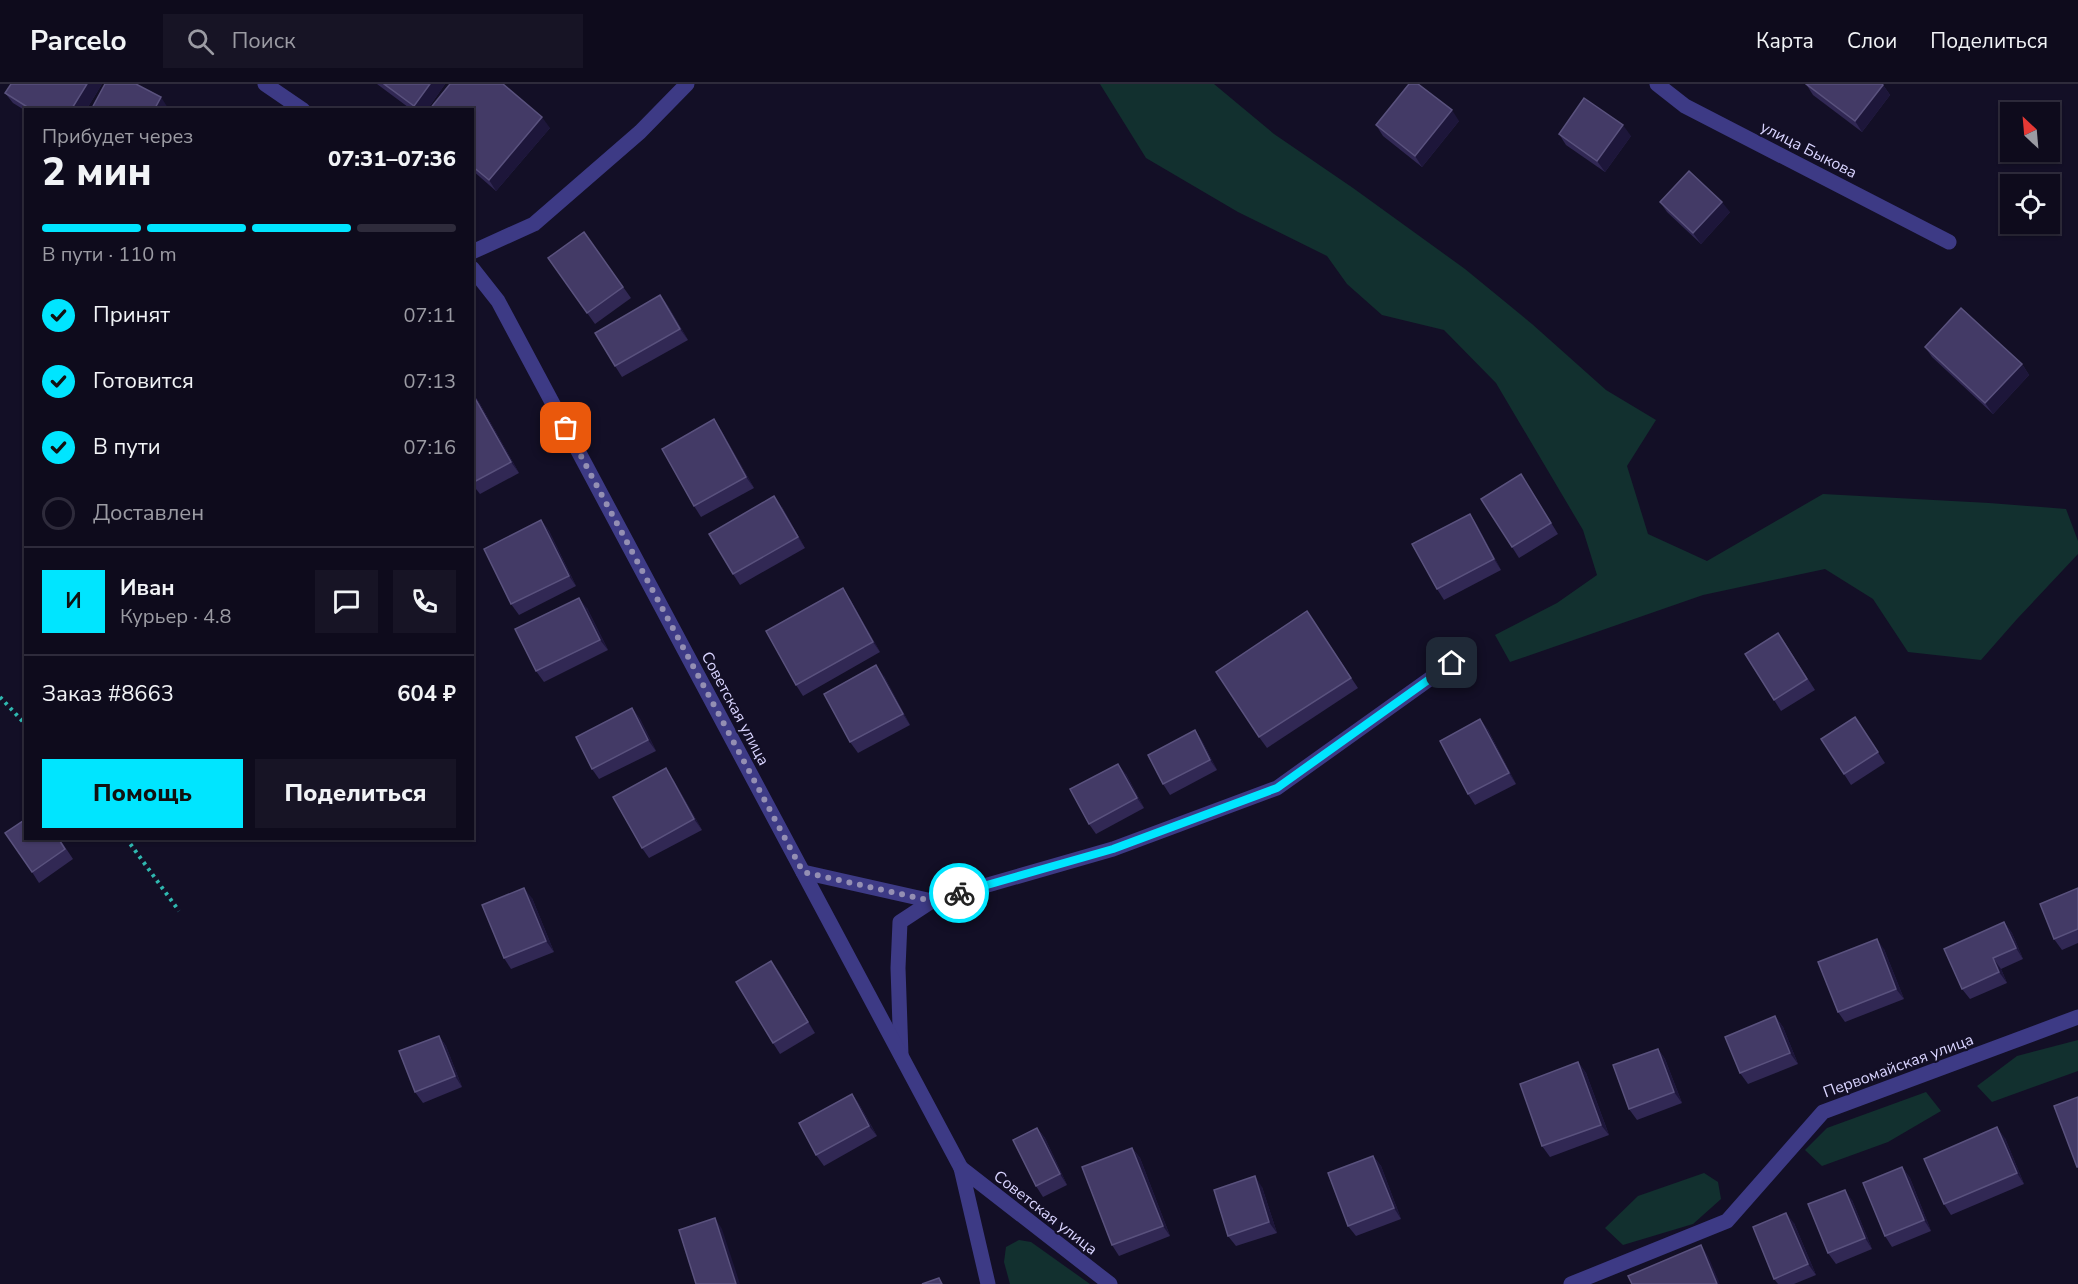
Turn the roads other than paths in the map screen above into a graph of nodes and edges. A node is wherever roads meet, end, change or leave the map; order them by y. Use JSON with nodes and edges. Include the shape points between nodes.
{"nodes":[{"id":1,"x":265,"y":84,"type":"edge"},
{"id":2,"x":687,"y":84,"type":"edge"},
{"id":3,"x":1657,"y":84,"type":"edge"},
{"id":4,"x":300,"y":108,"type":"edge"},
{"id":5,"x":1948,"y":242,"type":"dead end"},
{"id":6,"x":474,"y":251,"type":"edge"},
{"id":7,"x":474,"y":271,"type":"edge"},
{"id":8,"x":1452,"y":663,"type":"dead end"},
{"id":9,"x":803,"y":872,"type":"junction"},
{"id":10,"x":932,"y":901,"type":"junction"},
{"id":11,"x":2078,"y":1017,"type":"edge"},
{"id":12,"x":901,"y":1055,"type":"junction"},
{"id":13,"x":961,"y":1168,"type":"junction"},
{"id":14,"x":988,"y":1284,"type":"edge"},
{"id":15,"x":1110,"y":1284,"type":"edge"},
{"id":16,"x":1571,"y":1284,"type":"edge"}],
"edges":[{"from":1,"to":4,"type":"street"},
{"from":2,"to":6,"type":"street","via":[[640,132],[534,224]]},
{"from":3,"to":5,"type":"street","name":"улица Быкова","via":[[1686,106]]},
{"from":7,"to":9,"type":"street","name":"Советская улица","via":[[498,301]]},
{"from":8,"to":10,"type":"street","via":[[1277,788],[1113,849]]},
{"from":9,"to":10,"type":"street"},
{"from":9,"to":12,"type":"street","name":"Советская улица"},
{"from":10,"to":12,"type":"street","via":[[900,922]]},
{"from":11,"to":16,"type":"street","name":"Первомайская улица","via":[[1823,1112],[1727,1221]]},
{"from":12,"to":13,"type":"street","name":"Советская улица"},
{"from":13,"to":14,"type":"street","name":"Советская улица"},
{"from":13,"to":15,"type":"street","name":"Советская улица"}]}
